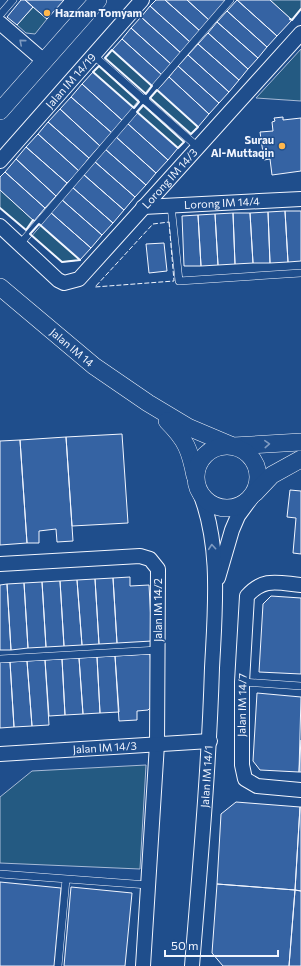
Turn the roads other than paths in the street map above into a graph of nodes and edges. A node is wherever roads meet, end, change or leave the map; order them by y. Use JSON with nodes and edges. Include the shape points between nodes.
{"nodes":[{"id":1,"x":13,"y":0,"type":"edge"},
{"id":2,"x":98,"y":0,"type":"edge"},
{"id":3,"x":142,"y":0,"type":"edge"},
{"id":4,"x":230,"y":0,"type":"edge"},
{"id":5,"x":0,"y":15,"type":"edge"},
{"id":6,"x":0,"y":23,"type":"edge"},
{"id":7,"x":301,"y":33,"type":"edge"},
{"id":8,"x":93,"y":55,"type":"junction"},
{"id":9,"x":44,"y":61,"type":"junction"},
{"id":10,"x":144,"y":99,"type":"junction"},
{"id":11,"x":0,"y":111,"type":"edge"},
{"id":12,"x":199,"y":148,"type":"junction"},
{"id":13,"x":0,"y":161,"type":"edge"},
{"id":14,"x":301,"y":199,"type":"edge"},
{"id":15,"x":171,"y":206,"type":"junction"},
{"id":16,"x":143,"y":207,"type":"junction"},
{"id":17,"x":0,"y":226,"type":"edge"},
{"id":18,"x":20,"y":244,"type":"junction"},
{"id":19,"x":301,"y":273,"type":"edge"},
{"id":20,"x":0,"y":286,"type":"edge"},
{"id":21,"x":148,"y":403,"type":"junction"},
{"id":22,"x":301,"y":442,"type":"edge"},
{"id":23,"x":233,"y":446,"type":"junction"},
{"id":24,"x":301,"y":459,"type":"edge"},
{"id":25,"x":197,"y":486,"type":"junction"},
{"id":26,"x":254,"y":494,"type":"junction"},
{"id":27,"x":0,"y":564,"type":"edge"},
{"id":28,"x":301,"y":585,"type":"edge"},
{"id":29,"x":215,"y":586,"type":"junction"},
{"id":30,"x":158,"y":650,"type":"junction"},
{"id":31,"x":0,"y":659,"type":"edge"},
{"id":32,"x":242,"y":682,"type":"junction"},
{"id":33,"x":301,"y":686,"type":"edge"},
{"id":34,"x":210,"y":742,"type":"junction"},
{"id":35,"x":157,"y":744,"type":"junction"},
{"id":36,"x":0,"y":754,"type":"edge"},
{"id":37,"x":301,"y":790,"type":"edge"},
{"id":38,"x":0,"y":874,"type":"edge"},
{"id":39,"x":66,"y":879,"type":"junction"},
{"id":40,"x":148,"y":885,"type":"junction"},
{"id":41,"x":58,"y":966,"type":"edge"},
{"id":42,"x":143,"y":966,"type":"edge"},
{"id":43,"x":192,"y":966,"type":"edge"}],
"edges":[{"from":1,"to":5,"type":"lane"},
{"from":2,"to":9,"type":"street"},
{"from":3,"to":8,"type":"street","name":"Jalan IM 14/19"},
{"from":4,"to":10,"type":"lane"},
{"from":9,"to":6,"type":"street","one_way":true},
{"from":7,"to":12,"type":"street","name":"Lorong IM 14/3"},
{"from":8,"to":10,"type":"lane"},
{"from":8,"to":13,"type":"street","name":"Jalan IM 14/19"},
{"from":9,"to":11,"type":"street"},
{"from":10,"to":12,"type":"lane"},
{"from":10,"to":18,"type":"lane"},
{"from":12,"to":16,"type":"street","name":"Lorong IM 14/3"},
{"from":14,"to":15,"type":"street","name":"Lorong IM 14/4"},
{"from":15,"to":16,"type":"street","name":"Lorong IM 14/4"},
{"from":15,"to":19,"type":"lane","via":[[179,281]]},
{"from":16,"to":18,"type":"street","name":"Lorong IM 14/3","via":[[79,279],[64,284]]},
{"from":17,"to":18,"type":"street"},
{"from":20,"to":21,"type":"street","name":"Jalan IM 14","via":[[94,366]]},
{"from":21,"to":23,"type":"street","name":"Jalan IM 14","via":[[188,427]]},
{"from":21,"to":25,"type":"street","name":"Jalan IM 14","via":[[174,428],[187,445]]},
{"from":23,"to":22,"type":"street","one_way":true},
{"from":23,"to":25,"type":"street","via":[[222,445],[204,455],[195,475]]},
{"from":23,"to":26,"type":"street","via":[[250,455],[256,464],[259,474]]},
{"from":24,"to":26,"type":"street","via":[[272,475]]},
{"from":25,"to":26,"type":"street","via":[[209,503],[229,509],[248,501]]},
{"from":29,"to":25,"type":"street","one_way":true,"via":[[209,520],[206,505]]},
{"from":26,"to":29,"type":"street","via":[[238,516],[232,530]]},
{"from":27,"to":30,"type":"street","name":"Jalan IM 14/2","via":[[140,556],[150,559],[158,569]]},
{"from":28,"to":32,"type":"street","name":"Jalan IM 14/7","via":[[265,582],[247,596]]},
{"from":29,"to":34,"type":"street","name":"Jalan IM 14/1"},
{"from":30,"to":31,"type":"lane"},
{"from":30,"to":35,"type":"street","name":"Jalan IM 14/2"},
{"from":32,"to":33,"type":"lane"},
{"from":32,"to":37,"type":"street","name":"Jalan IM 14/7","via":[[242,765],[245,780],[257,786]]},
{"from":34,"to":35,"type":"street","name":"Jalan IM 14/3"},
{"from":34,"to":43,"type":"street","name":"Jalan IM 14/1"},
{"from":35,"to":36,"type":"street","name":"Jalan IM 14/3"},
{"from":35,"to":40,"type":"street"},
{"from":38,"to":39,"type":"lane"},
{"from":39,"to":40,"type":"lane"},
{"from":39,"to":41,"type":"lane"},
{"from":40,"to":42,"type":"street"}]}
